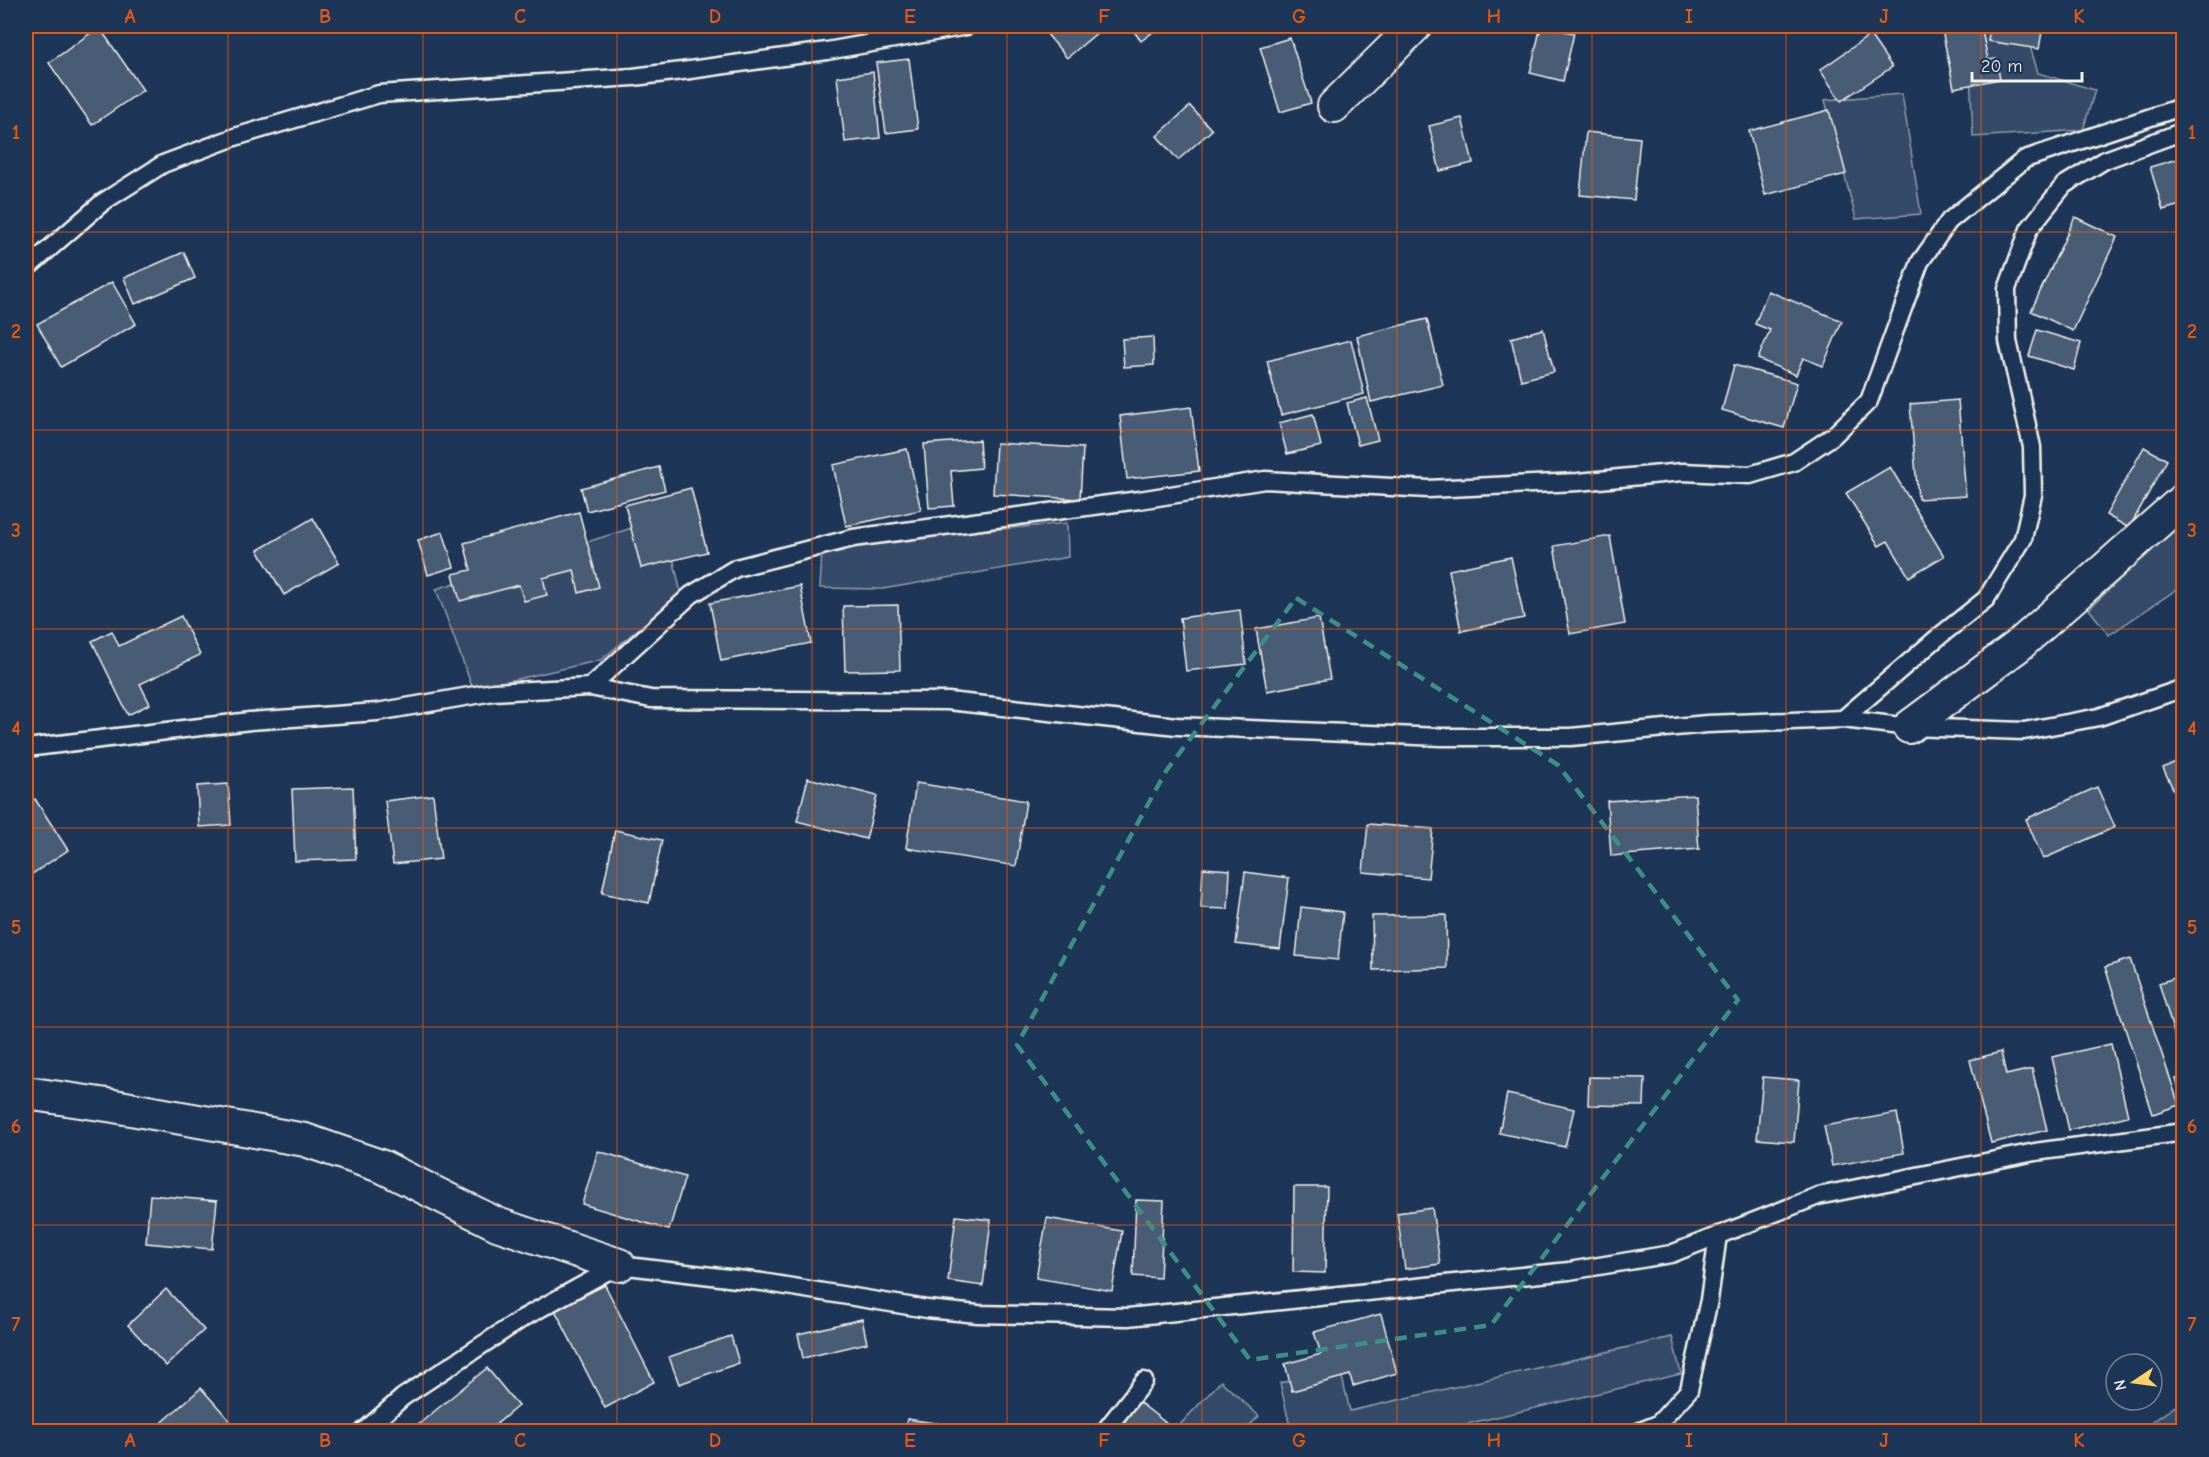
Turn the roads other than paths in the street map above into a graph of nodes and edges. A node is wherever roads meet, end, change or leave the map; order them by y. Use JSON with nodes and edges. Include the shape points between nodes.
{"nodes":[{"id":1,"x":967,"y":26,"type":"edge"},
{"id":2,"x":1415,"y":26,"type":"edge"},
{"id":3,"x":1334,"y":106,"type":"dead end"},
{"id":4,"x":2184,"y":106,"type":"edge"},
{"id":5,"x":2184,"y":131,"type":"edge"},
{"id":6,"x":26,"y":269,"type":"edge"},
{"id":7,"x":2184,"y":499,"type":"edge"},
{"id":8,"x":590,"y":687,"type":"junction"},
{"id":9,"x":2184,"y":688,"type":"edge"},
{"id":10,"x":1843,"y":718,"type":"junction"},
{"id":11,"x":1909,"y":727,"type":"junction"},
{"id":12,"x":26,"y":748,"type":"edge"},
{"id":13,"x":26,"y":1093,"type":"edge"},
{"id":14,"x":2184,"y":1132,"type":"edge"},
{"id":15,"x":1718,"y":1235,"type":"junction"},
{"id":16,"x":619,"y":1265,"type":"junction"},
{"id":17,"x":1144,"y":1380,"type":"dead end"},
{"id":18,"x":363,"y":1431,"type":"edge"},
{"id":19,"x":1104,"y":1431,"type":"edge"},
{"id":20,"x":1638,"y":1431,"type":"edge"}],
"edges":[{"from":1,"to":6,"type":"lane","via":[[679,72],[380,94],[235,137],[164,164],[104,202]]},
{"from":2,"to":3,"type":"street"},
{"from":4,"to":8,"type":"lane","via":[[2025,159],[1949,221],[1920,262],[1869,401],[1833,436],[1794,462],[1750,475],[1682,472],[1578,482],[1428,489],[1265,480],[854,538],[736,568],[691,595]]},
{"from":5,"to":10,"type":"lane","via":[[2105,160],[2064,185],[2029,229],[2007,289],[2008,341],[2032,447],[2033,495],[2023,539],[1986,599]]},
{"from":7,"to":11,"type":"street","via":[[2018,646]]},
{"from":8,"to":10,"type":"lane","via":[[651,699],[948,701],[1178,726],[1441,737],[1571,737],[1707,724]]},
{"from":8,"to":12,"type":"lane","via":[[493,692],[377,712],[250,721]]},
{"from":9,"to":11,"type":"lane","via":[[2099,717],[2024,731]]},
{"from":10,"to":11,"type":"lane"},
{"from":13,"to":16,"type":"street","via":[[305,1140],[383,1167],[497,1224]]},
{"from":14,"to":15,"type":"lane","via":[[2035,1152],[1818,1196]]},
{"from":15,"to":16,"type":"lane","via":[[1671,1254],[1569,1271],[1128,1317],[927,1310],[762,1282]]},
{"from":15,"to":20,"type":"lane","via":[[1709,1300],[1689,1390],[1658,1424]]},
{"from":16,"to":18,"type":"lane","via":[[523,1318],[403,1397]]},
{"from":17,"to":19,"type":"lane"}]}
